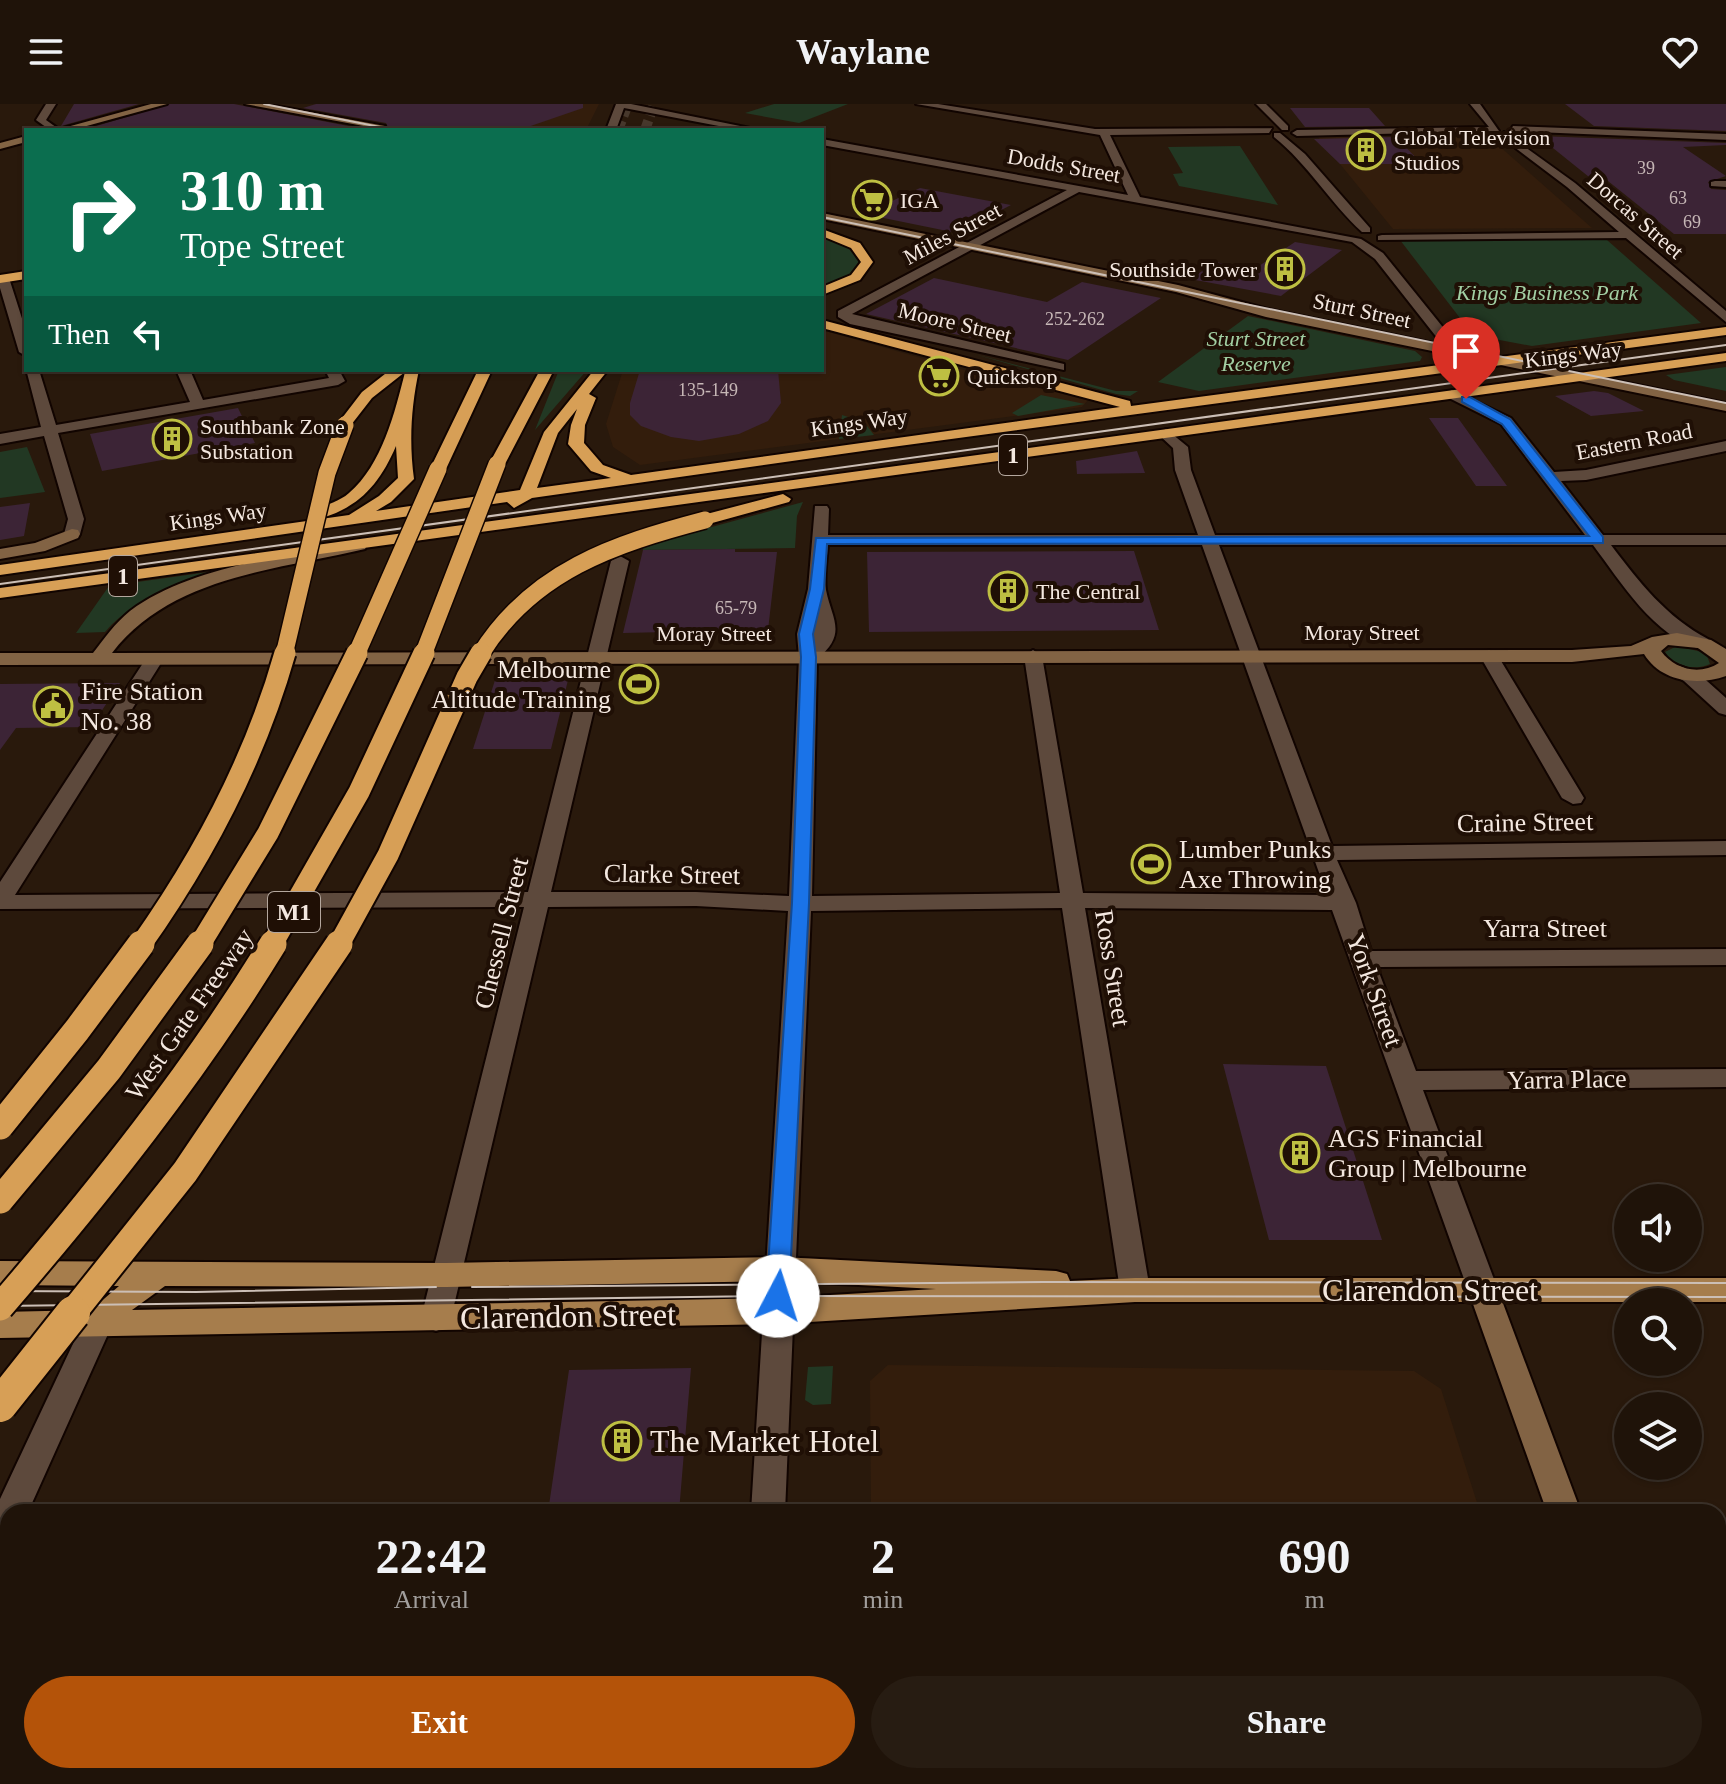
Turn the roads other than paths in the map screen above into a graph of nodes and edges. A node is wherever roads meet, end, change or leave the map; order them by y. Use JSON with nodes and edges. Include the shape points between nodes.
{"nodes":[{"id":1,"x":51,"y":104,"type":"edge"},
{"id":2,"x":151,"y":104,"type":"edge"},
{"id":3,"x":162,"y":104,"type":"edge"},
{"id":4,"x":250,"y":104,"type":"edge"},
{"id":5,"x":294,"y":104,"type":"edge"},
{"id":6,"x":921,"y":104,"type":"edge"},
{"id":7,"x":1261,"y":104,"type":"edge"},
{"id":8,"x":1475,"y":104,"type":"edge"},
{"id":9,"x":620,"y":108,"type":"edge"},
{"id":10,"x":380,"y":126,"type":"junction"},
{"id":11,"x":53,"y":128,"type":"edge"},
{"id":12,"x":64,"y":128,"type":"edge"},
{"id":13,"x":65,"y":128,"type":"edge"},
{"id":14,"x":392,"y":128,"type":"dead end"},
{"id":15,"x":612,"y":128,"type":"edge"},
{"id":16,"x":744,"y":128,"type":"edge"},
{"id":17,"x":1104,"y":132,"type":"junction"},
{"id":18,"x":1506,"y":132,"type":"junction"},
{"id":19,"x":1283,"y":133,"type":"junction"},
{"id":20,"x":1726,"y":137,"type":"edge"},
{"id":21,"x":24,"y":139,"type":"edge"},
{"id":22,"x":824,"y":142,"type":"edge"},
{"id":23,"x":0,"y":145,"type":"edge"},
{"id":24,"x":1119,"y":160,"type":"junction"},
{"id":25,"x":1110,"y":169,"type":"dead end"},
{"id":26,"x":1090,"y":179,"type":"dead end"},
{"id":27,"x":1076,"y":188,"type":"junction"},
{"id":28,"x":1135,"y":198,"type":"junction"},
{"id":29,"x":1345,"y":213,"type":"junction"},
{"id":30,"x":824,"y":216,"type":"edge"},
{"id":31,"x":824,"y":233,"type":"edge"},
{"id":32,"x":1350,"y":235,"type":"junction"},
{"id":33,"x":1376,"y":235,"type":"junction"},
{"id":34,"x":1629,"y":235,"type":"junction"},
{"id":35,"x":968,"y":246,"type":"junction"},
{"id":36,"x":1379,"y":256,"type":"junction"},
{"id":37,"x":24,"y":268,"type":"edge"},
{"id":38,"x":2,"y":273,"type":"edge"},
{"id":39,"x":24,"y":275,"type":"edge"},
{"id":40,"x":1178,"y":289,"type":"junction"},
{"id":41,"x":824,"y":290,"type":"edge"},
{"id":42,"x":24,"y":300,"type":"edge"},
{"id":43,"x":10,"y":301,"type":"junction"},
{"id":44,"x":843,"y":314,"type":"joint"},
{"id":45,"x":1426,"y":316,"type":"junction"},
{"id":46,"x":1726,"y":318,"type":"edge"},
{"id":47,"x":824,"y":325,"type":"edge"},
{"id":48,"x":1411,"y":327,"type":"junction"},
{"id":49,"x":1726,"y":331,"type":"edge"},
{"id":50,"x":1443,"y":336,"type":"junction"},
{"id":51,"x":24,"y":346,"type":"edge"},
{"id":52,"x":1429,"y":347,"type":"junction"},
{"id":53,"x":1538,"y":355,"type":"junction"},
{"id":54,"x":1726,"y":357,"type":"edge"},
{"id":55,"x":1495,"y":360,"type":"junction"},
{"id":56,"x":1059,"y":367,"type":"dead end"},
{"id":57,"x":1434,"y":368,"type":"junction"},
{"id":58,"x":33,"y":372,"type":"edge"},
{"id":59,"x":184,"y":372,"type":"edge"},
{"id":60,"x":397,"y":372,"type":"edge"},
{"id":61,"x":412,"y":372,"type":"edge"},
{"id":62,"x":484,"y":372,"type":"edge"},
{"id":63,"x":528,"y":372,"type":"edge"},
{"id":64,"x":546,"y":372,"type":"edge"},
{"id":65,"x":599,"y":372,"type":"edge"},
{"id":66,"x":600,"y":372,"type":"edge"},
{"id":67,"x":1614,"y":373,"type":"junction"},
{"id":68,"x":335,"y":376,"type":"edge"},
{"id":69,"x":1578,"y":377,"type":"junction"},
{"id":70,"x":462,"y":382,"type":"dead end"},
{"id":71,"x":1501,"y":388,"type":"junction"},
{"id":72,"x":1452,"y":394,"type":"junction"},
{"id":73,"x":1726,"y":396,"type":"edge"},
{"id":74,"x":405,"y":402,"type":"junction"},
{"id":75,"x":198,"y":405,"type":"junction"},
{"id":76,"x":1726,"y":407,"type":"edge"},
{"id":77,"x":1140,"y":408,"type":"junction"},
{"id":78,"x":1075,"y":417,"type":"junction"},
{"id":79,"x":1506,"y":421,"type":"junction"},
{"id":80,"x":52,"y":430,"type":"junction"},
{"id":81,"x":1166,"y":434,"type":"junction"},
{"id":82,"x":1144,"y":437,"type":"junction"},
{"id":83,"x":0,"y":439,"type":"edge"},
{"id":84,"x":1726,"y":446,"type":"edge"},
{"id":85,"x":497,"y":464,"type":"junction"},
{"id":86,"x":405,"y":467,"type":"junction"},
{"id":87,"x":438,"y":469,"type":"junction"},
{"id":88,"x":1183,"y":470,"type":"junction"},
{"id":89,"x":883,"y":474,"type":"junction"},
{"id":90,"x":1550,"y":477,"type":"junction"},
{"id":91,"x":645,"y":478,"type":"junction"},
{"id":92,"x":526,"y":495,"type":"junction"},
{"id":93,"x":448,"y":506,"type":"junction"},
{"id":94,"x":821,"y":509,"type":"dead end"},
{"id":95,"x":332,"y":523,"type":"junction"},
{"id":96,"x":476,"y":530,"type":"junction"},
{"id":97,"x":821,"y":540,"type":"junction"},
{"id":98,"x":1598,"y":540,"type":"junction"},
{"id":99,"x":1726,"y":540,"type":"edge"},
{"id":100,"x":1209,"y":541,"type":"junction"},
{"id":101,"x":363,"y":545,"type":"junction"},
{"id":102,"x":0,"y":556,"type":"edge"},
{"id":103,"x":620,"y":561,"type":"dead end"},
{"id":104,"x":0,"y":570,"type":"edge"},
{"id":105,"x":1638,"y":592,"type":"junction"},
{"id":106,"x":0,"y":593,"type":"edge"},
{"id":107,"x":1658,"y":642,"type":"junction"},
{"id":108,"x":1703,"y":644,"type":"junction"},
{"id":109,"x":1726,"y":648,"type":"edge"},
{"id":110,"x":598,"y":656,"type":"junction"},
{"id":111,"x":1033,"y":656,"type":"junction"},
{"id":112,"x":1489,"y":656,"type":"junction"},
{"id":113,"x":1572,"y":656,"type":"junction"},
{"id":114,"x":808,"y":657,"type":"junction"},
{"id":115,"x":1251,"y":657,"type":"junction"},
{"id":116,"x":0,"y":659,"type":"edge"},
{"id":117,"x":98,"y":659,"type":"junction"},
{"id":118,"x":154,"y":660,"type":"junction"},
{"id":119,"x":1725,"y":667,"type":"edge"},
{"id":120,"x":1676,"y":670,"type":"junction"},
{"id":121,"x":1726,"y":699,"type":"edge"},
{"id":122,"x":1726,"y":709,"type":"edge"},
{"id":123,"x":1573,"y":798,"type":"dead end"},
{"id":124,"x":1726,"y":848,"type":"edge"},
{"id":125,"x":1325,"y":853,"type":"junction"},
{"id":126,"x":1072,"y":900,"type":"junction"},
{"id":127,"x":0,"y":901,"type":"edge"},
{"id":128,"x":537,"y":901,"type":"junction"},
{"id":129,"x":800,"y":903,"type":"junction"},
{"id":130,"x":1344,"y":903,"type":"junction"},
{"id":131,"x":1726,"y":957,"type":"edge"},
{"id":132,"x":1364,"y":959,"type":"junction"},
{"id":133,"x":1726,"y":1078,"type":"edge"},
{"id":134,"x":1408,"y":1081,"type":"junction"},
{"id":135,"x":0,"y":1126,"type":"edge"},
{"id":136,"x":0,"y":1200,"type":"edge"},
{"id":137,"x":781,"y":1269,"type":"junction"},
{"id":138,"x":0,"y":1273,"type":"edge"},
{"id":139,"x":158,"y":1275,"type":"junction"},
{"id":140,"x":446,"y":1275,"type":"junction"},
{"id":141,"x":1135,"y":1290,"type":"junction"},
{"id":142,"x":1483,"y":1290,"type":"junction"},
{"id":143,"x":1726,"y":1290,"type":"edge"},
{"id":144,"x":0,"y":1307,"type":"edge"},
{"id":145,"x":777,"y":1311,"type":"junction"},
{"id":146,"x":436,"y":1318,"type":"junction"},
{"id":147,"x":98,"y":1323,"type":"junction"},
{"id":148,"x":0,"y":1325,"type":"edge"},
{"id":149,"x":0,"y":1405,"type":"edge"},
{"id":150,"x":15,"y":1504,"type":"edge"},
{"id":151,"x":768,"y":1504,"type":"edge"},
{"id":152,"x":1561,"y":1504,"type":"edge"}],
"edges":[{"from":1,"to":11,"type":"street","via":[[41,120]]},
{"from":2,"to":12,"type":"street"},
{"from":3,"to":13,"type":"street"},
{"from":4,"to":10,"type":"street"},
{"from":5,"to":10,"type":"street"},
{"from":6,"to":17,"type":"street"},
{"from":7,"to":19,"type":"street"},
{"from":8,"to":18,"type":"street","name":"Dorcas Street"},
{"from":9,"to":15,"type":"street"},
{"from":9,"to":16,"type":"street"},
{"from":10,"to":14,"type":"street"},
{"from":17,"to":19,"type":"street"},
{"from":17,"to":24,"type":"street"},
{"from":18,"to":19,"type":"street"},
{"from":18,"to":20,"type":"street"},
{"from":18,"to":34,"type":"street","name":"Dorcas Street"},
{"from":19,"to":29,"type":"street"},
{"from":21,"to":23,"type":"street"},
{"from":22,"to":27,"type":"street","name":"Dodds Street"},
{"from":24,"to":25,"type":"street"},
{"from":24,"to":28,"type":"street"},
{"from":26,"to":27,"type":"street","name":"Miles Street"},
{"from":27,"to":28,"type":"street","name":"Dodds Street"},
{"from":27,"to":35,"type":"street","name":"Miles Street"},
{"from":28,"to":32,"type":"street","name":"Dodds Street"},
{"from":29,"to":32,"type":"street"},
{"from":29,"to":33,"type":"street"},
{"from":30,"to":35,"type":"street","name":"Sturt Street"},
{"from":31,"to":41,"type":"highway","via":[[853,243],[868,261],[854,280]]},
{"from":32,"to":33,"type":"street"},
{"from":32,"to":36,"type":"street"},
{"from":33,"to":34,"type":"street"},
{"from":33,"to":36,"type":"street"},
{"from":34,"to":46,"type":"street","name":"Dorcas Street"},
{"from":35,"to":40,"type":"street","name":"Sturt Street"},
{"from":35,"to":44,"type":"street","name":"Miles Street"},
{"from":36,"to":45,"type":"street"},
{"from":37,"to":38,"type":"highway"},
{"from":38,"to":39,"type":"highway"},
{"from":38,"to":43,"type":"street"},
{"from":40,"to":48,"type":"street","name":"Sturt Street"},
{"from":40,"to":52,"type":"street","name":"Sturt Street"},
{"from":42,"to":43,"type":"street"},
{"from":43,"to":51,"type":"street"},
{"from":44,"to":56,"type":"street","name":"Moore Street"},
{"from":45,"to":48,"type":"street"},
{"from":45,"to":50,"type":"street"},
{"from":47,"to":77,"type":"highway"},
{"from":48,"to":50,"type":"street","name":"Sturt Street"},
{"from":49,"to":53,"type":"highway","name":"Kings Way","number":"1"},
{"from":50,"to":53,"type":"street","name":"Sturt Street"},
{"from":52,"to":55,"type":"street","name":"Sturt Street"},
{"from":52,"to":57,"type":"street","via":[[1438,357]]},
{"from":53,"to":55,"type":"highway","name":"Kings Way","number":"1"},
{"from":53,"to":67,"type":"street","name":"Sturt Street"},
{"from":54,"to":67,"type":"highway","name":"Kings Way","number":"1"},
{"from":55,"to":57,"type":"highway","name":"Kings Way","number":"1"},
{"from":55,"to":69,"type":"street","name":"Sturt Street"},
{"from":57,"to":77,"type":"highway","name":"Kings Way","number":"1"},
{"from":58,"to":80,"type":"street"},
{"from":59,"to":75,"type":"street"},
{"from":60,"to":135,"type":"highway","bridge":true,"via":[[362,400],[334,448],[290,638],[265,715],[220,815],[112,988]]},
{"from":61,"to":74,"type":"highway"},
{"from":62,"to":87,"type":"highway","number":"M1"},
{"from":63,"to":85,"type":"highway","number":"M1"},
{"from":64,"to":85,"type":"highway"},
{"from":65,"to":92,"type":"highway","via":[[551,432]]},
{"from":66,"to":91,"type":"highway","via":[[578,425],[576,444],[588,462],[604,472]]},
{"from":67,"to":69,"type":"highway","name":"Kings Way","number":"1"},
{"from":67,"to":73,"type":"street","name":"Sturt Street"},
{"from":68,"to":75,"type":"street"},
{"from":69,"to":71,"type":"highway","name":"Kings Way","number":"1"},
{"from":69,"to":76,"type":"street","name":"Sturt Street"},
{"from":70,"to":87,"type":"highway"},
{"from":71,"to":72,"type":"highway","name":"Kings Way","number":"1"},
{"from":71,"to":79,"type":"street"},
{"from":72,"to":79,"type":"street"},
{"from":72,"to":81,"type":"highway","name":"Kings Way","number":"1"},
{"from":74,"to":86,"type":"highway"},
{"from":74,"to":102,"type":"highway","via":[[371,482],[337,510]]},
{"from":75,"to":80,"type":"street"},
{"from":77,"to":78,"type":"highway","name":"Kings Way","number":"1"},
{"from":78,"to":81,"type":"highway"},
{"from":78,"to":91,"type":"highway","name":"Kings Way","number":"1"},
{"from":79,"to":90,"type":"street"},
{"from":80,"to":83,"type":"street"},
{"from":80,"to":102,"type":"street","via":[[76,519],[72,534]]},
{"from":81,"to":82,"type":"highway","name":"Kings Way","number":"1"},
{"from":81,"to":88,"type":"street","name":"York Street","via":[[1180,447]]},
{"from":82,"to":88,"type":"street","name":"York Street"},
{"from":82,"to":89,"type":"highway","name":"Kings Way","number":"1"},
{"from":84,"to":90,"type":"street","name":"Eastern Road","via":[[1586,475]]},
{"from":85,"to":144,"type":"highway","name":"West Gate Freeway","number":"M1","bridge":true,"via":[[400,710],[277,940],[128,1151]]},
{"from":86,"to":93,"type":"highway"},
{"from":86,"to":95,"type":"highway","via":[[406,479],[385,499]]},
{"from":87,"to":136,"type":"highway","name":"West Gate Freeway","number":"M1","bridge":true,"via":[[296,782],[234,892],[160,1003]]},
{"from":88,"to":100,"type":"street","name":"York Street"},
{"from":89,"to":96,"type":"highway","name":"Kings Way","number":"1"},
{"from":89,"to":149,"type":"highway","bridge":true,"via":[[644,536],[572,566],[528,596],[495,631],[467,677],[388,855],[336,950],[185,1172]]},
{"from":90,"to":98,"type":"street"},
{"from":91,"to":92,"type":"highway","name":"Kings Way","number":"1"},
{"from":92,"to":93,"type":"highway","name":"Kings Way","number":"1"},
{"from":92,"to":96,"type":"highway"},
{"from":93,"to":95,"type":"highway","name":"Kings Way","number":"1"},
{"from":93,"to":96,"type":"highway"},
{"from":94,"to":97,"type":"street"},
{"from":95,"to":104,"type":"highway","name":"Kings Way","number":"1"},
{"from":96,"to":101,"type":"highway","name":"Kings Way","number":"1"},
{"from":97,"to":100,"type":"street"},
{"from":97,"to":114,"type":"street","via":[[817,589],[828,636]]},
{"from":98,"to":99,"type":"street"},
{"from":98,"to":100,"type":"street"},
{"from":98,"to":105,"type":"street"},
{"from":100,"to":115,"type":"street","name":"York Street"},
{"from":101,"to":106,"type":"highway","name":"Kings Way","number":"1"},
{"from":101,"to":117,"type":"street","via":[[230,576],[164,599],[124,626]]},
{"from":103,"to":110,"type":"street","name":"Chessell Street"},
{"from":105,"to":107,"type":"street","via":[[1658,626]]},
{"from":105,"to":108,"type":"street","via":[[1675,629]]},
{"from":107,"to":108,"type":"street","name":"Moray Street"},
{"from":107,"to":113,"type":"street","name":"Moray Street","via":[[1633,651]]},
{"from":107,"to":120,"type":"street","via":[[1651,650],[1654,657]]},
{"from":108,"to":109,"type":"street"},
{"from":108,"to":119,"type":"street"},
{"from":110,"to":114,"type":"street","name":"Moray Street"},
{"from":110,"to":118,"type":"street","name":"Moray Street"},
{"from":110,"to":128,"type":"street","name":"Chessell Street"},
{"from":111,"to":114,"type":"street","name":"Moray Street"},
{"from":111,"to":115,"type":"street","name":"Moray Street"},
{"from":111,"to":126,"type":"street","name":"Ross Street"},
{"from":112,"to":113,"type":"street","name":"Moray Street"},
{"from":112,"to":115,"type":"street","name":"Moray Street"},
{"from":112,"to":123,"type":"street"},
{"from":113,"to":120,"type":"street","name":"Moray Street"},
{"from":114,"to":129,"type":"street"},
{"from":115,"to":125,"type":"street","name":"York Street"},
{"from":116,"to":117,"type":"street","name":"Moray Street"},
{"from":117,"to":118,"type":"street","name":"Moray Street"},
{"from":118,"to":127,"type":"street"},
{"from":119,"to":120,"type":"street","name":"Moray Street","via":[[1705,675]]},
{"from":119,"to":121,"type":"street","via":[[1720,683]]},
{"from":120,"to":122,"type":"street"},
{"from":124,"to":125,"type":"street","name":"Craine Street"},
{"from":125,"to":130,"type":"street","name":"York Street"},
{"from":126,"to":129,"type":"street","name":"Clarke Street"},
{"from":126,"to":130,"type":"street","name":"Clarke Street"},
{"from":126,"to":141,"type":"street","name":"Ross Street"},
{"from":127,"to":128,"type":"street","name":"Clarke Street"},
{"from":128,"to":129,"type":"street","name":"Clarke Street"},
{"from":128,"to":140,"type":"street","name":"Chessell Street"},
{"from":129,"to":137,"type":"street"},
{"from":130,"to":132,"type":"street","name":"York Street"},
{"from":131,"to":132,"type":"street","name":"Yarra Street"},
{"from":132,"to":134,"type":"street","name":"York Street"},
{"from":133,"to":134,"type":"street","name":"Yarra Place"},
{"from":134,"to":142,"type":"street","name":"York Street"},
{"from":137,"to":140,"type":"main road","name":"Clarendon Street"},
{"from":137,"to":141,"type":"main road","name":"Clarendon Street"},
{"from":137,"to":145,"type":"street"},
{"from":138,"to":139,"type":"main road","name":"Clarendon Street"},
{"from":139,"to":140,"type":"main road","name":"Clarendon Street"},
{"from":139,"to":147,"type":"main road"},
{"from":140,"to":146,"type":"street","name":"Chessell Street"},
{"from":141,"to":142,"type":"main road","name":"Clarendon Street"},
{"from":141,"to":145,"type":"main road","name":"Clarendon Street"},
{"from":142,"to":143,"type":"main road","name":"Clarendon Street"},
{"from":142,"to":152,"type":"street","name":"York Street"},
{"from":145,"to":146,"type":"main road","name":"Clarendon Street"},
{"from":145,"to":151,"type":"street"},
{"from":146,"to":147,"type":"main road","name":"Clarendon Street"},
{"from":147,"to":148,"type":"main road","name":"Clarendon Street"},
{"from":147,"to":150,"type":"street"}]}
